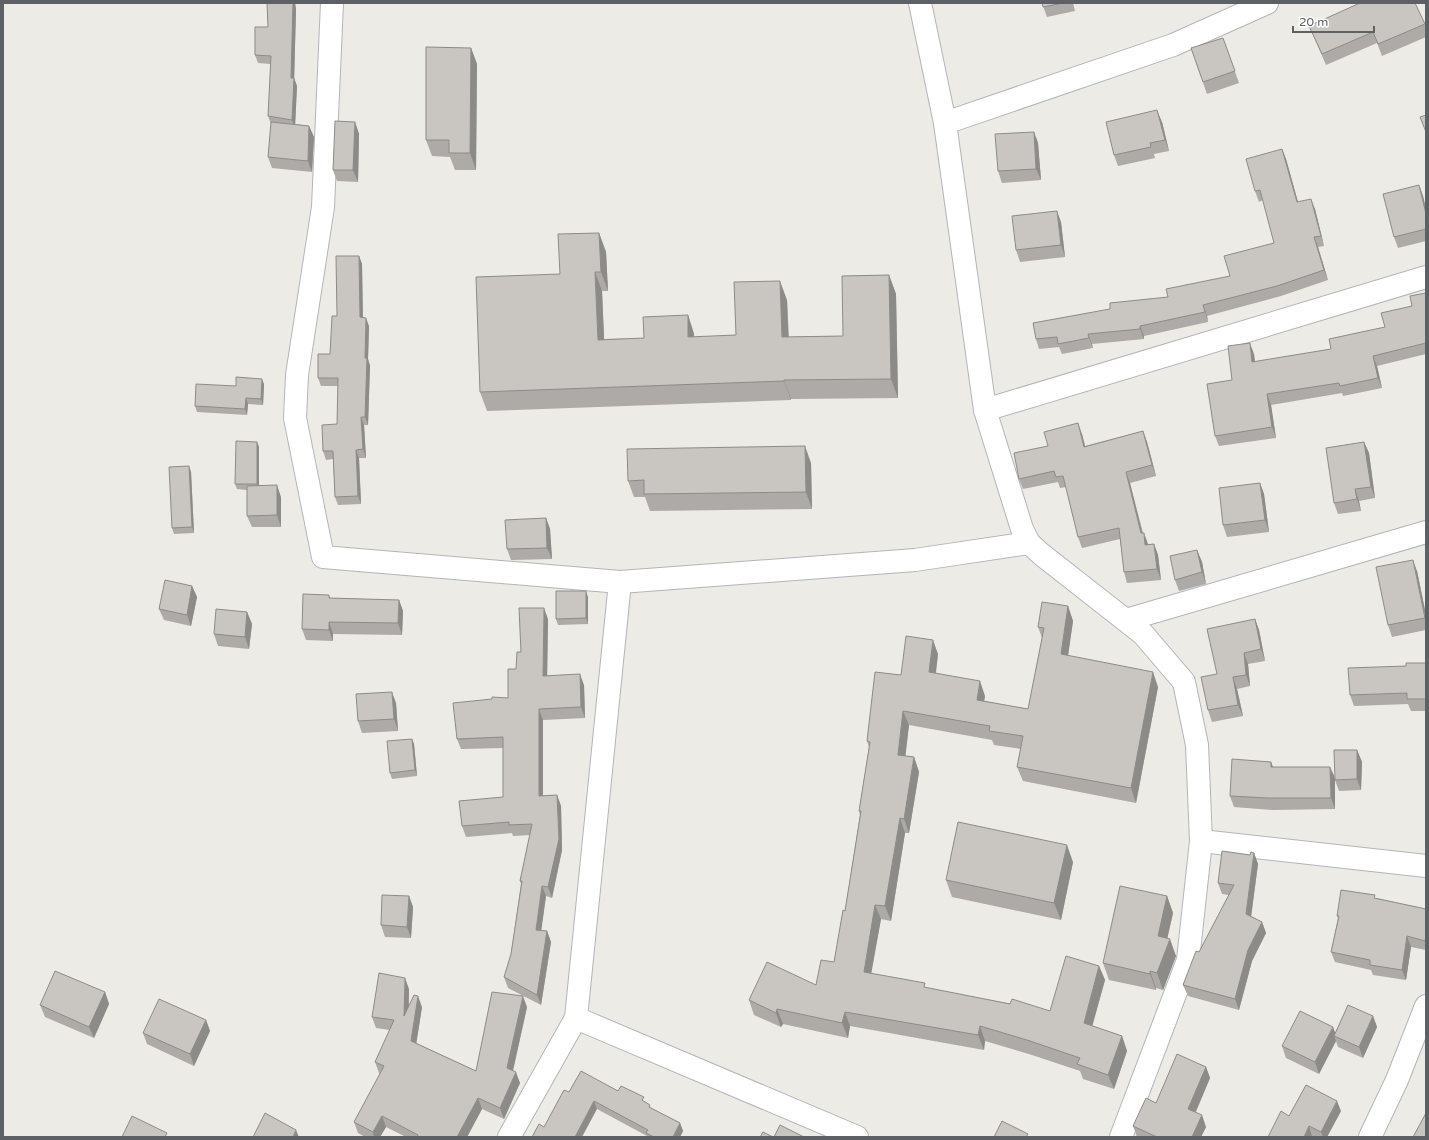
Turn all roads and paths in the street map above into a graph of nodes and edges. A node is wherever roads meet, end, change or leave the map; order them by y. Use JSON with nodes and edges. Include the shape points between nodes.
{"nodes":[{"id":1,"x":332,"y":3,"type":"edge"},
{"id":2,"x":920,"y":3,"type":"edge"},
{"id":3,"x":1267,"y":3,"type":"edge"},
{"id":4,"x":945,"y":123,"type":"junction"},
{"id":5,"x":1426,"y":277,"type":"edge"},
{"id":6,"x":985,"y":410,"type":"junction"},
{"id":7,"x":1426,"y":532,"type":"edge"},
{"id":8,"x":1029,"y":543,"type":"junction"},
{"id":9,"x":620,"y":582,"type":"junction"},
{"id":10,"x":1126,"y":620,"type":"junction"},
{"id":11,"x":1201,"y":841,"type":"junction"},
{"id":12,"x":1426,"y":866,"type":"edge"},
{"id":13,"x":1426,"y":1006,"type":"edge"},
{"id":14,"x":576,"y":1018,"type":"junction"},
{"id":15,"x":848,"y":1136,"type":"edge"},
{"id":16,"x":509,"y":1137,"type":"edge"},
{"id":17,"x":1120,"y":1137,"type":"edge"},
{"id":18,"x":1370,"y":1137,"type":"edge"}],
"edges":[{"from":1,"to":9,"type":"street","via":[[323,207],[297,375],[295,418],[323,557]]},
{"from":2,"to":4,"type":"street"},
{"from":3,"to":4,"type":"street","via":[[1173,45]]},
{"from":4,"to":6,"type":"street"},
{"from":5,"to":6,"type":"street"},
{"from":6,"to":8,"type":"street","via":[[1022,529]]},
{"from":7,"to":10,"type":"street"},
{"from":8,"to":9,"type":"street","via":[[915,560]]},
{"from":8,"to":10,"type":"street"},
{"from":9,"to":14,"type":"street"},
{"from":10,"to":11,"type":"street","via":[[1143,634],[1184,682],[1197,745]]},
{"from":11,"to":12,"type":"street"},
{"from":11,"to":17,"type":"street","via":[[1188,960]]},
{"from":13,"to":18,"type":"street","via":[[1398,1080]]},
{"from":14,"to":15,"type":"street"},
{"from":14,"to":16,"type":"street"}]}
